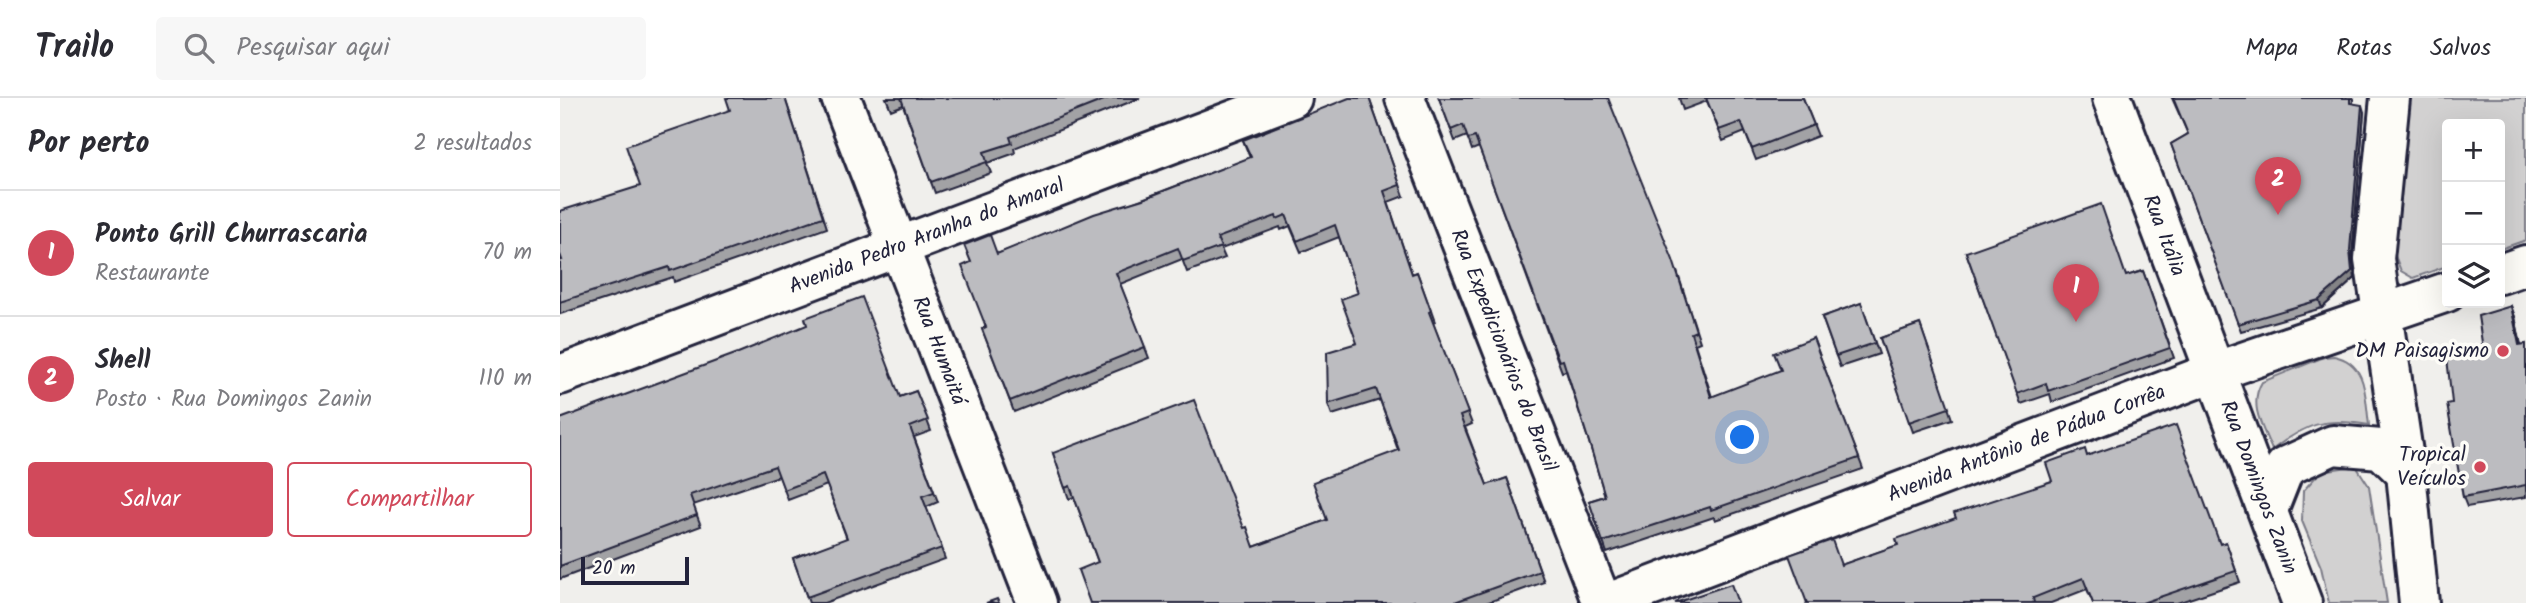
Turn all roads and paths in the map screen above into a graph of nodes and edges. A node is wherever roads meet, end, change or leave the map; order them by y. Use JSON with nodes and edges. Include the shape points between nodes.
{"nodes":[{"id":1,"x":841,"y":98,"type":"edge"},
{"id":2,"x":1292,"y":98,"type":"edge"},
{"id":3,"x":1405,"y":98,"type":"edge"},
{"id":4,"x":2112,"y":98,"type":"edge"},
{"id":5,"x":2390,"y":98,"type":"edge"},
{"id":6,"x":898,"y":248,"type":"junction"},
{"id":7,"x":2526,"y":265,"type":"edge"},
{"id":8,"x":2505,"y":272,"type":"edge"},
{"id":9,"x":2442,"y":294,"type":"edge"},
{"id":10,"x":2382,"y":313,"type":"junction"},
{"id":11,"x":2214,"y":372,"type":"junction"},
{"id":12,"x":560,"y":375,"type":"edge"},
{"id":13,"x":2406,"y":473,"type":"junction"},
{"id":14,"x":2268,"y":510,"type":"junction"},
{"id":15,"x":1037,"y":603,"type":"edge"},
{"id":16,"x":1601,"y":603,"type":"edge"},
{"id":17,"x":1608,"y":603,"type":"edge"},
{"id":18,"x":2302,"y":603,"type":"edge"},
{"id":19,"x":2419,"y":603,"type":"edge"}],
"edges":[{"from":1,"to":6,"type":"street","name":"Rua Humaitá"},
{"from":2,"to":6,"type":"street","name":"Avenida Pedro Aranha do Amaral"},
{"from":3,"to":16,"type":"street","name":"Rua Expedicionários do Brasil"},
{"from":4,"to":11,"type":"street","name":"Rua Itália"},
{"from":5,"to":10,"type":"street","via":[[2374,259]]},
{"from":6,"to":12,"type":"street","name":"Avenida Pedro Aranha do Amaral"},
{"from":6,"to":15,"type":"street","name":"Rua Humaitá"},
{"from":7,"to":8,"type":"street"},
{"from":9,"to":10,"type":"street","name":"Avenida Antônio de Pádua Corrêa"},
{"from":10,"to":11,"type":"street","name":"Avenida Antônio de Pádua Corrêa"},
{"from":10,"to":13,"type":"street"},
{"from":11,"to":14,"type":"street","name":"Rua Domingos Zanin"},
{"from":11,"to":17,"type":"street","name":"Avenida Antônio de Pádua Corrêa"},
{"from":13,"to":14,"type":"street","via":[[2381,449],[2333,444],[2285,467]]},
{"from":13,"to":19,"type":"street"},
{"from":14,"to":18,"type":"street","name":"Rua Domingos Zanin"}]}
